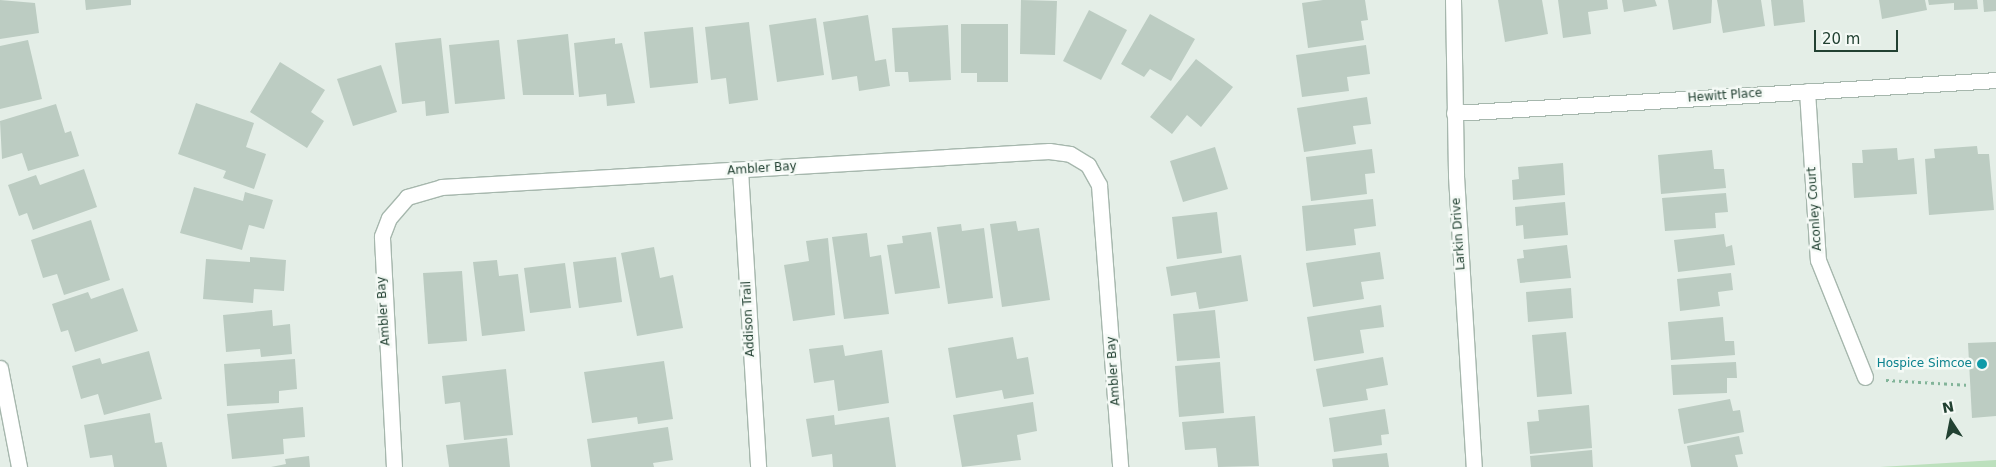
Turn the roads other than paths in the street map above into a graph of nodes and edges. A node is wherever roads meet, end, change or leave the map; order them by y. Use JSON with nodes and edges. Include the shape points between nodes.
{"nodes":[{"id":1,"x":1453,"y":0,"type":"edge"},
{"id":2,"x":1996,"y":80,"type":"edge"},
{"id":3,"x":1807,"y":91,"type":"junction"},
{"id":4,"x":1454,"y":113,"type":"junction"},
{"id":5,"x":740,"y":170,"type":"junction"},
{"id":6,"x":0,"y":368,"type":"edge"},
{"id":7,"x":1865,"y":377,"type":"road end"},
{"id":8,"x":19,"y":467,"type":"edge"},
{"id":9,"x":394,"y":467,"type":"edge"},
{"id":10,"x":758,"y":467,"type":"edge"},
{"id":11,"x":1120,"y":467,"type":"edge"},
{"id":12,"x":1474,"y":467,"type":"edge"}],
"edges":[{"from":1,"to":4,"type":"street","name":"Larkin Drive"},
{"from":2,"to":3,"type":"street","name":"Hewitt Place"},
{"from":3,"to":4,"type":"street","name":"Hewitt Place"},
{"from":3,"to":7,"type":"street","name":"Aconley Court","via":[[1818,260]]},
{"from":4,"to":12,"type":"street","name":"Larkin Drive"},
{"from":5,"to":9,"type":"street","name":"Ambler Bay","via":[[441,187],[407,197],[389,218],[381,242]]},
{"from":5,"to":10,"type":"street","name":"Addison Trail"},
{"from":5,"to":11,"type":"street","name":"Ambler Bay","via":[[1050,151],[1070,154],[1088,165],[1099,185],[1104,214]]},
{"from":6,"to":8,"type":"street"}]}
